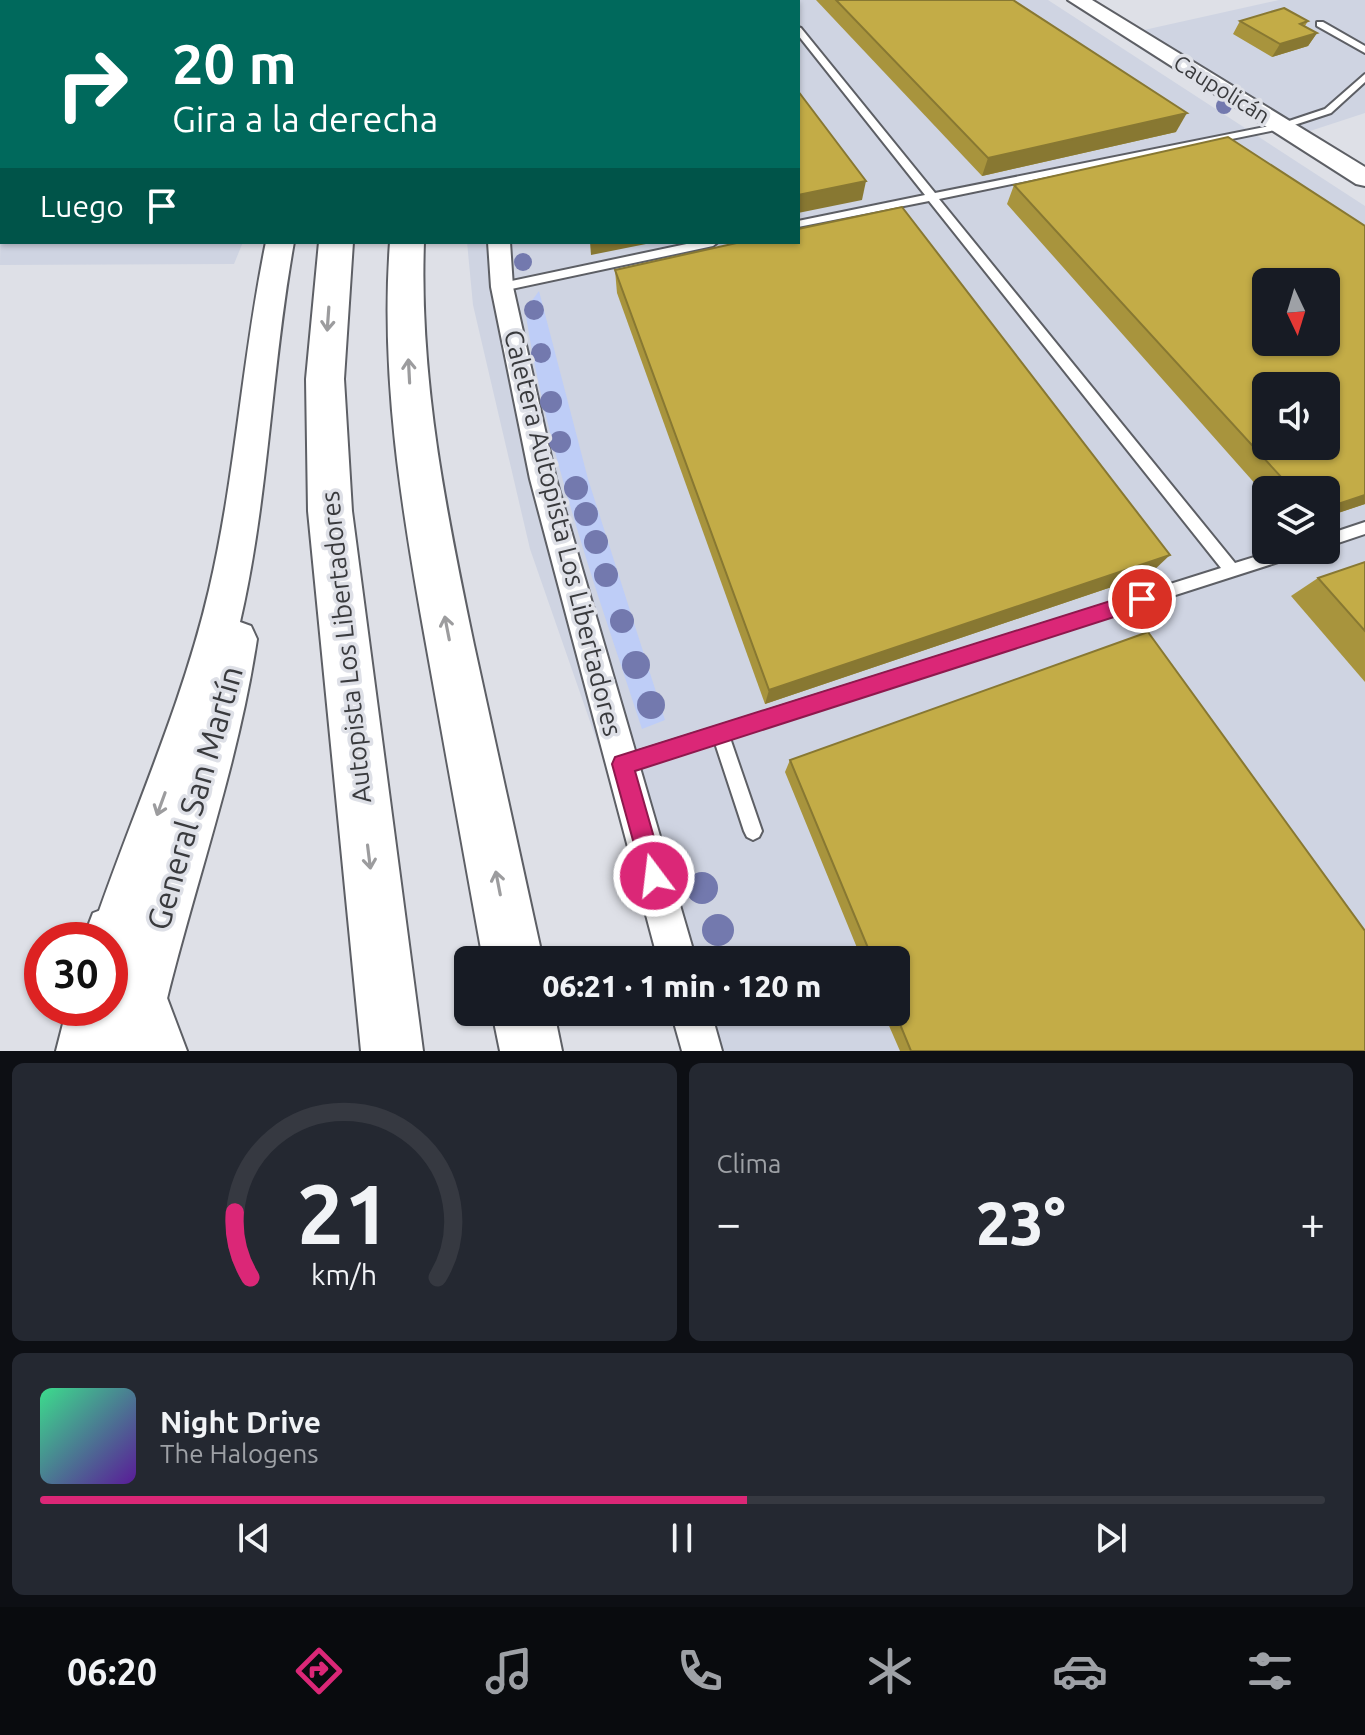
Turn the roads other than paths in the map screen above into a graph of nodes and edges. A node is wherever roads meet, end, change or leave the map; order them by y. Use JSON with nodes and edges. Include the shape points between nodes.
{"nodes":[{"id":1,"x":1078,"y":0,"type":"edge"},
{"id":2,"x":1320,"y":24,"type":"dead end"},
{"id":3,"x":800,"y":33,"type":"edge"},
{"id":4,"x":1365,"y":50,"type":"edge"},
{"id":5,"x":1365,"y":77,"type":"edge"},
{"id":6,"x":1282,"y":126,"type":"junction"},
{"id":7,"x":1365,"y":178,"type":"edge"},
{"id":8,"x":930,"y":196,"type":"junction"},
{"id":9,"x":800,"y":224,"type":"edge"},
{"id":10,"x":280,"y":244,"type":"edge"},
{"id":11,"x":336,"y":244,"type":"edge"},
{"id":12,"x":407,"y":244,"type":"edge"},
{"id":13,"x":499,"y":244,"type":"edge"},
{"id":14,"x":704,"y":244,"type":"edge"},
{"id":15,"x":502,"y":287,"type":"junction"},
{"id":16,"x":1365,"y":528,"type":"edge"},
{"id":17,"x":1340,"y":536,"type":"edge"},
{"id":18,"x":238,"y":542,"type":"junction"},
{"id":19,"x":1254,"y":564,"type":"edge"},
{"id":20,"x":1232,"y":571,"type":"junction"},
{"id":21,"x":720,"y":733,"type":"junction"},
{"id":22,"x":623,"y":764,"type":"junction"},
{"id":23,"x":753,"y":831,"type":"dead end"},
{"id":24,"x":119,"y":922,"type":"edge"},
{"id":25,"x":510,"y":946,"type":"edge"},
{"id":26,"x":673,"y":946,"type":"edge"},
{"id":27,"x":526,"y":1026,"type":"edge"},
{"id":28,"x":695,"y":1026,"type":"edge"},
{"id":29,"x":129,"y":1029,"type":"edge"},
{"id":30,"x":82,"y":1051,"type":"edge"},
{"id":31,"x":392,"y":1051,"type":"edge"},
{"id":32,"x":531,"y":1051,"type":"edge"},
{"id":33,"x":702,"y":1051,"type":"edge"}],
"edges":[{"from":1,"to":6,"type":"street","name":"Caupolicán"},
{"from":2,"to":4,"type":"lane"},
{"from":3,"to":8,"type":"lane"},
{"from":5,"to":6,"type":"lane","via":[[1328,111]]},
{"from":6,"to":7,"type":"street","name":"Caupolicán"},
{"from":6,"to":8,"type":"lane"},
{"from":8,"to":9,"type":"lane"},
{"from":8,"to":20,"type":"lane"},
{"from":10,"to":18,"type":"street","name":"General San Martín"},
{"from":11,"to":31,"type":"highway","name":"Autopista Los Libertadores","one_way":true,"via":[[325,379],[328,483]]},
{"from":25,"to":12,"type":"highway","one_way":true,"via":[[419,469],[410,387]]},
{"from":13,"to":15,"type":"street","name":"Caletera Autopista Los Libertadores"},
{"from":14,"to":15,"type":"lane"},
{"from":15,"to":22,"type":"street","name":"Caletera Autopista Los Libertadores","via":[[543,479]]},
{"from":16,"to":17,"type":"lane"},
{"from":18,"to":24,"type":"street","name":"General San Martín","one_way":true,"via":[[202,691]]},
{"from":18,"to":29,"type":"street","name":"General San Martín","via":[[241,609],[230,687]]},
{"from":19,"to":20,"type":"lane"},
{"from":20,"to":21,"type":"lane"},
{"from":21,"to":22,"type":"lane"},
{"from":21,"to":23,"type":"lane"},
{"from":22,"to":26,"type":"street","name":"Caletera Autopista Los Libertadores"},
{"from":27,"to":32,"type":"highway"},
{"from":28,"to":33,"type":"street"},
{"from":29,"to":30,"type":"street","name":"General San Martín"}]}
